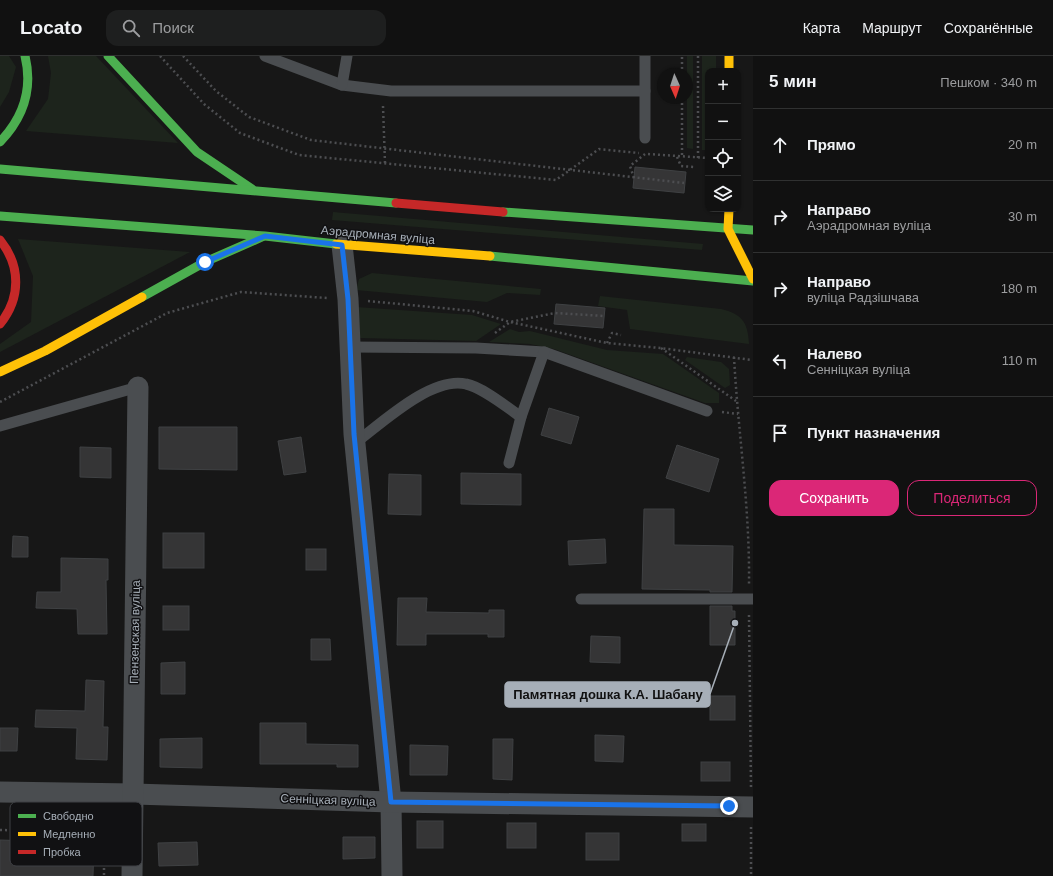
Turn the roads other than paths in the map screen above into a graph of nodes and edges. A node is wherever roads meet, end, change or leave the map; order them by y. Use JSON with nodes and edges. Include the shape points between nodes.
{"nodes":[{"id":1,"x":25,"y":56,"type":"edge"},
{"id":2,"x":108,"y":56,"type":"edge"},
{"id":3,"x":265,"y":56,"type":"edge"},
{"id":4,"x":347,"y":56,"type":"edge"},
{"id":5,"x":645,"y":56,"type":"edge"},
{"id":6,"x":729,"y":56,"type":"edge"},
{"id":7,"x":729,"y":68,"type":"edge"},
{"id":8,"x":342,"y":85,"type":"junction"},
{"id":9,"x":645,"y":91,"type":"junction"},
{"id":10,"x":645,"y":138,"type":"road end"},
{"id":11,"x":0,"y":142,"type":"edge"},
{"id":12,"x":0,"y":169,"type":"edge"},
{"id":13,"x":255,"y":190,"type":"junction"},
{"id":14,"x":729,"y":212,"type":"edge"},
{"id":15,"x":0,"y":216,"type":"edge"},
{"id":16,"x":728,"y":228,"type":"junction"},
{"id":17,"x":753,"y":230,"type":"edge"},
{"id":18,"x":265,"y":236,"type":"junction"},
{"id":19,"x":0,"y":240,"type":"edge"},
{"id":20,"x":342,"y":245,"type":"junction"},
{"id":21,"x":753,"y":280,"type":"edge"},
{"id":22,"x":0,"y":324,"type":"edge"},
{"id":23,"x":350,"y":347,"type":"junction"},
{"id":24,"x":544,"y":352,"type":"junction"},
{"id":25,"x":0,"y":372,"type":"edge"},
{"id":26,"x":138,"y":387,"type":"joint"},
{"id":27,"x":707,"y":411,"type":"dead end"},
{"id":28,"x":521,"y":417,"type":"junction"},
{"id":29,"x":0,"y":426,"type":"edge"},
{"id":30,"x":355,"y":443,"type":"junction"},
{"id":31,"x":510,"y":463,"type":"dead end"},
{"id":32,"x":580,"y":599,"type":"dead end"},
{"id":33,"x":753,"y":599,"type":"edge"},
{"id":34,"x":0,"y":792,"type":"edge"},
{"id":35,"x":134,"y":794,"type":"junction"},
{"id":36,"x":134,"y":802,"type":"edge"},
{"id":37,"x":391,"y":802,"type":"junction"},
{"id":38,"x":753,"y":807,"type":"edge"},
{"id":39,"x":132,"y":866,"type":"edge"},
{"id":40,"x":132,"y":876,"type":"edge"},
{"id":41,"x":392,"y":876,"type":"edge"}],
"edges":[{"from":1,"to":11,"type":"main road","via":[[30,83],[27,103],[8,134]]},
{"from":2,"to":13,"type":"main road","via":[[197,152]]},
{"from":3,"to":8,"type":"lane"},
{"from":4,"to":8,"type":"lane"},
{"from":5,"to":9,"type":"lane"},
{"from":6,"to":7,"type":"main road"},
{"from":8,"to":9,"type":"lane","via":[[383,90]]},
{"from":9,"to":10,"type":"lane"},
{"from":12,"to":13,"type":"main road"},
{"from":13,"to":16,"type":"main road","via":[[575,218]]},
{"from":14,"to":16,"type":"main road"},
{"from":15,"to":18,"type":"main road","name":"Аэрадромная вуліца"},
{"from":16,"to":17,"type":"main road"},
{"from":16,"to":21,"type":"main road"},
{"from":18,"to":20,"type":"main road","name":"Аэрадромная вуліца"},
{"from":18,"to":25,"type":"main road","via":[[205,262],[45,351]]},
{"from":19,"to":22,"type":"main road","via":[[8,248],[17,276],[11,307]]},
{"from":20,"to":21,"type":"main road","name":"Аэрадромная вуліца"},
{"from":20,"to":23,"type":"street"},
{"from":23,"to":24,"type":"lane","via":[[476,348]]},
{"from":23,"to":30,"type":"street"},
{"from":24,"to":27,"type":"lane"},
{"from":24,"to":28,"type":"lane"},
{"from":26,"to":29,"type":"lane"},
{"from":26,"to":35,"type":"street","name":"Пензенская вуліца"},
{"from":28,"to":30,"type":"lane","via":[[487,394],[466,384],[443,384],[408,403]]},
{"from":28,"to":31,"type":"lane"},
{"from":30,"to":37,"type":"street"},
{"from":32,"to":33,"type":"lane"},
{"from":34,"to":35,"type":"street","name":"Сенніцкая вуліца"},
{"from":35,"to":36,"type":"street","name":"Пензенская вуліца"},
{"from":35,"to":37,"type":"street","name":"Сенніцкая вуліца"},
{"from":37,"to":38,"type":"street","name":"Сенніцкая вуліца"},
{"from":37,"to":41,"type":"street"},
{"from":39,"to":40,"type":"street","name":"Пензенская вуліца"}]}
